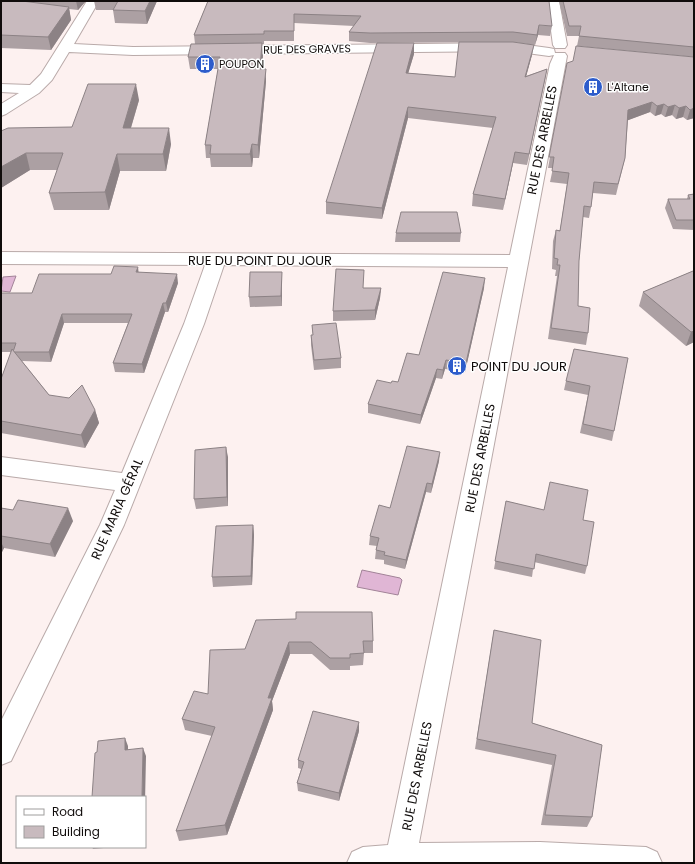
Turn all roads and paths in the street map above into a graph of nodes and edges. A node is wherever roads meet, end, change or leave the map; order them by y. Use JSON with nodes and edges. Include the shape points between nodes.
{"nodes":[{"id":1,"x":93,"y":1,"type":"edge"},
{"id":2,"x":553,"y":1,"type":"edge"},
{"id":3,"x":65,"y":48,"type":"junction"},
{"id":4,"x":563,"y":51,"type":"junction"},
{"id":5,"x":1,"y":88,"type":"edge"},
{"id":6,"x":34,"y":90,"type":"junction"},
{"id":7,"x":1,"y":111,"type":"edge"},
{"id":8,"x":1,"y":258,"type":"edge"},
{"id":9,"x":216,"y":260,"type":"junction"},
{"id":10,"x":519,"y":261,"type":"junction"},
{"id":11,"x":1,"y":466,"type":"edge"},
{"id":12,"x":129,"y":483,"type":"junction"},
{"id":13,"x":1,"y":751,"type":"edge"},
{"id":14,"x":401,"y":860,"type":"junction"},
{"id":15,"x":363,"y":863,"type":"edge"},
{"id":16,"x":646,"y":863,"type":"edge"}],
"edges":[{"from":1,"to":3,"type":"street","via":[[78,15]]},
{"from":2,"to":4,"type":"street"},
{"from":3,"to":4,"type":"street","name":"RUE DES GRAVES","via":[[133,51],[512,47]]},
{"from":3,"to":6,"type":"street","via":[[47,77]]},
{"from":4,"to":10,"type":"street","name":"RUE DES ARBELLES","via":[[556,64]]},
{"from":5,"to":6,"type":"street"},
{"from":6,"to":7,"type":"street"},
{"from":8,"to":9,"type":"street","name":"RUE DU POINT DU JOUR"},
{"from":9,"to":10,"type":"street","name":"RUE DU POINT DU JOUR"},
{"from":9,"to":12,"type":"street","name":"RUE MARIA GÉRAL","via":[[194,324]]},
{"from":10,"to":14,"type":"street","name":"RUE DES ARBELLES"},
{"from":11,"to":12,"type":"street"},
{"from":12,"to":13,"type":"street","name":"RUE MARIA GÉRAL","via":[[112,525]]},
{"from":14,"to":15,"type":"street"},
{"from":14,"to":16,"type":"street","via":[[577,858]]}]}
